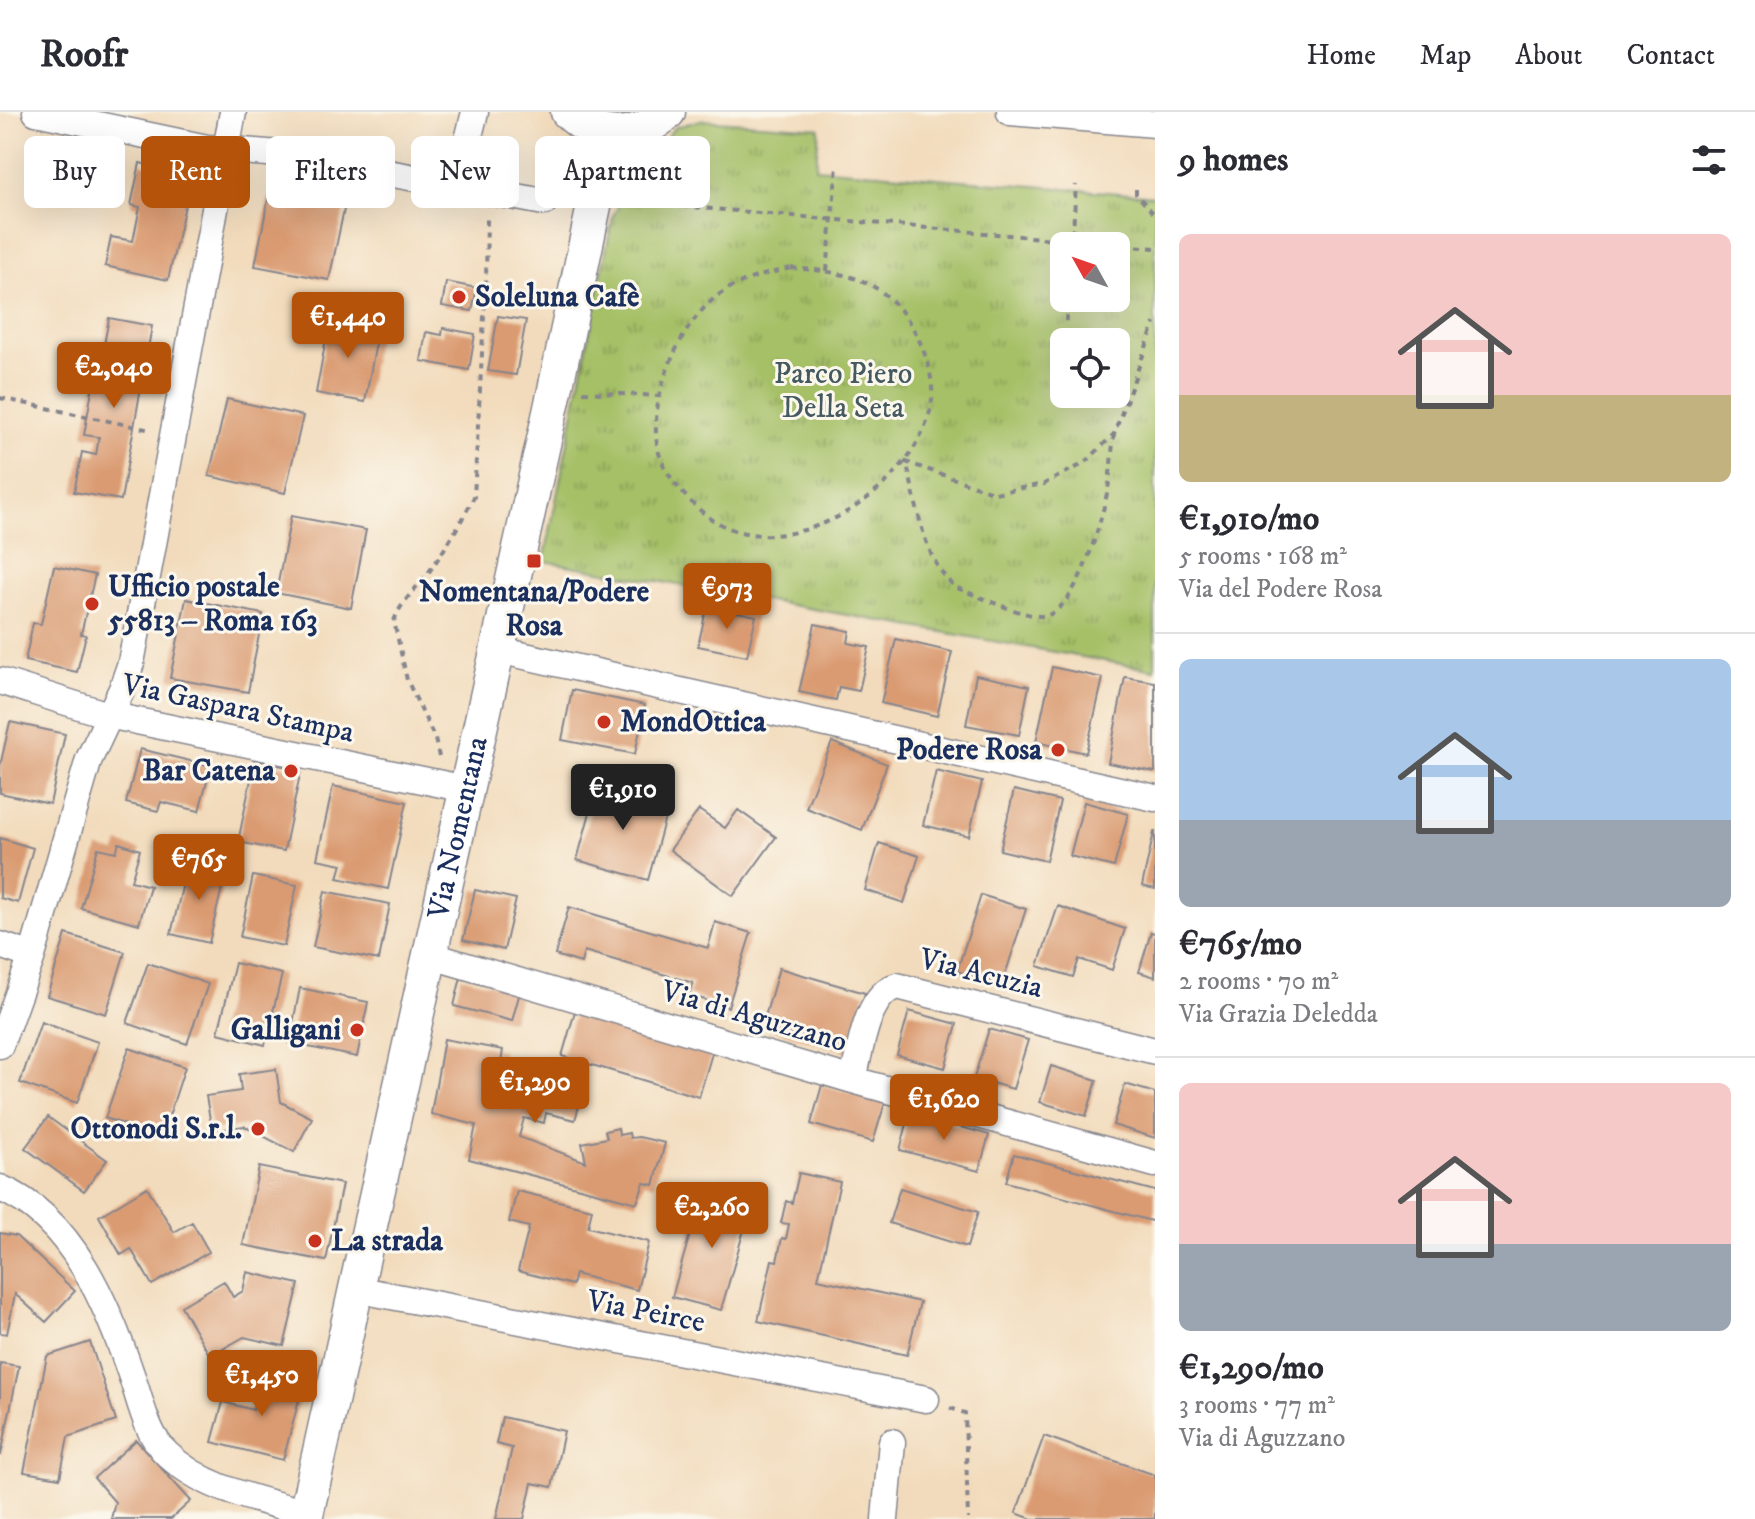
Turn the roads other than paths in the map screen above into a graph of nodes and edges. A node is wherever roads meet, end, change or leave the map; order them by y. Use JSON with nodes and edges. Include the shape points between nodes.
{"nodes":[{"id":1,"x":36,"y":112,"type":"edge"},
{"id":2,"x":233,"y":112,"type":"edge"},
{"id":3,"x":475,"y":112,"type":"edge"},
{"id":4,"x":568,"y":112,"type":"edge"},
{"id":5,"x":668,"y":112,"type":"edge"},
{"id":6,"x":1010,"y":112,"type":"edge"},
{"id":7,"x":1155,"y":124,"type":"edge"},
{"id":8,"x":609,"y":135,"type":"junction"},
{"id":9,"x":150,"y":136,"type":"edge"},
{"id":10,"x":228,"y":136,"type":"edge"},
{"id":11,"x":469,"y":136,"type":"edge"},
{"id":12,"x":250,"y":151,"type":"edge"},
{"id":13,"x":411,"y":176,"type":"edge"},
{"id":14,"x":214,"y":208,"type":"edge"},
{"id":15,"x":498,"y":650,"type":"junction"},
{"id":16,"x":0,"y":681,"type":"edge"},
{"id":17,"x":108,"y":715,"type":"junction"},
{"id":18,"x":451,"y":786,"type":"junction"},
{"id":19,"x":1155,"y":798,"type":"edge"},
{"id":20,"x":0,"y":945,"type":"edge"},
{"id":21,"x":429,"y":955,"type":"junction"},
{"id":22,"x":32,"y":956,"type":"junction"},
{"id":23,"x":0,"y":1045,"type":"edge"},
{"id":24,"x":1155,"y":1051,"type":"edge"},
{"id":25,"x":853,"y":1080,"type":"junction"},
{"id":26,"x":1155,"y":1164,"type":"edge"},
{"id":27,"x":0,"y":1188,"type":"edge"},
{"id":28,"x":355,"y":1289,"type":"junction"},
{"id":29,"x":926,"y":1399,"type":"road end"},
{"id":30,"x":892,"y":1442,"type":"dead end"},
{"id":31,"x":305,"y":1516,"type":"edge"},
{"id":32,"x":885,"y":1519,"type":"edge"}],
"edges":[{"from":1,"to":9,"type":"street"},
{"from":2,"to":10,"type":"street"},
{"from":3,"to":11,"type":"street"},
{"from":4,"to":8,"type":"main road"},
{"from":5,"to":8,"type":"main road","via":[[640,131]]},
{"from":6,"to":7,"type":"street"},
{"from":8,"to":15,"type":"main road","name":"Via Nomentana"},
{"from":12,"to":13,"type":"street"},
{"from":14,"to":17,"type":"street","via":[[131,663]]},
{"from":15,"to":18,"type":"main road","name":"Via Nomentana"},
{"from":15,"to":19,"type":"street"},
{"from":16,"to":17,"type":"street","name":"Via Gaspara Stampa"},
{"from":17,"to":18,"type":"street","name":"Via Gaspara Stampa"},
{"from":17,"to":22,"type":"street","via":[[89,759]]},
{"from":18,"to":21,"type":"main road","name":"Via Nomentana"},
{"from":20,"to":22,"type":"street"},
{"from":21,"to":25,"type":"street","name":"Via di Aguzzano"},
{"from":21,"to":28,"type":"main road","name":"Via Nomentana"},
{"from":22,"to":23,"type":"street"},
{"from":24,"to":25,"type":"street","name":"Via Acuzia","via":[[897,986],[874,1004]]},
{"from":25,"to":26,"type":"street","name":"Via di Aguzzano"},
{"from":27,"to":31,"type":"street","via":[[47,1221],[91,1278],[148,1426],[164,1452],[215,1486]]},
{"from":28,"to":29,"type":"street","name":"Via Peirce"},
{"from":28,"to":31,"type":"main road","name":"Via Nomentana"},
{"from":30,"to":32,"type":"street"}]}
